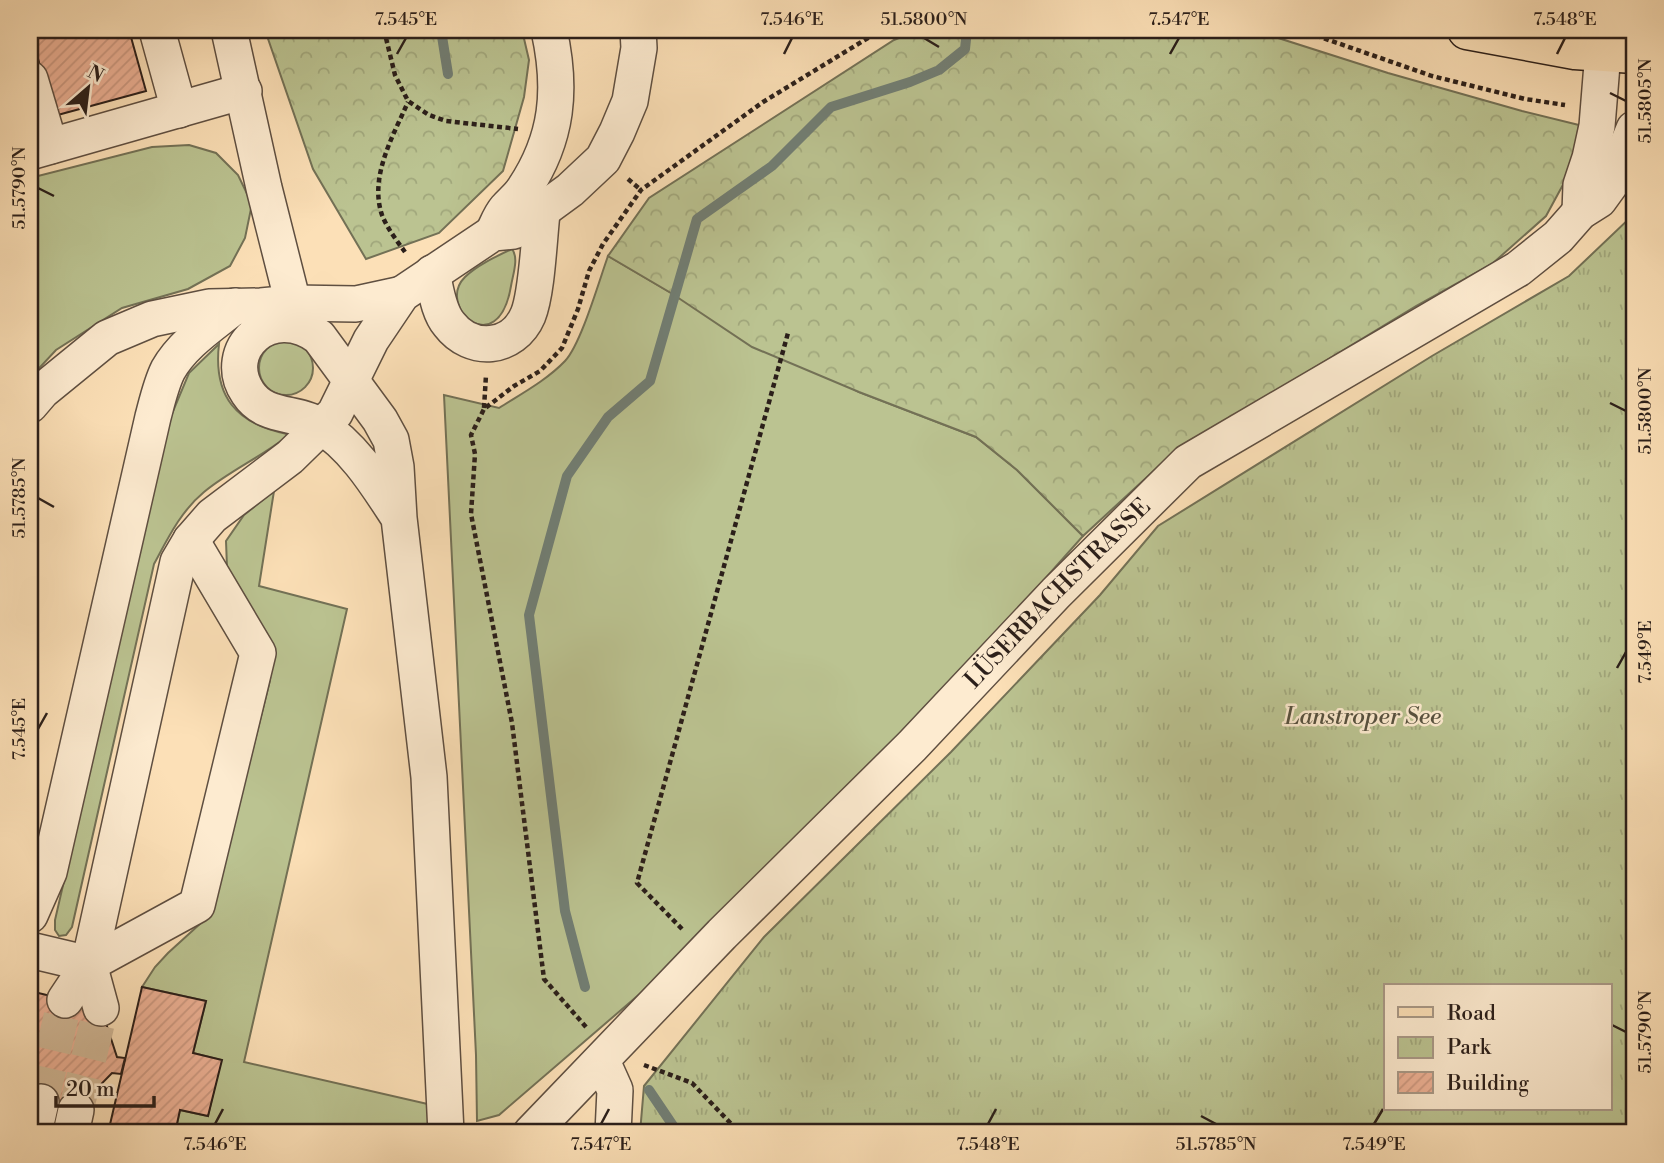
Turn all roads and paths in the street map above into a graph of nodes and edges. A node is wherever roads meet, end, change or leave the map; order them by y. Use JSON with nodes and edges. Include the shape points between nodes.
{"nodes":[{"id":1,"x":157,"y":30,"type":"edge"},
{"id":2,"x":229,"y":30,"type":"edge"},
{"id":3,"x":384,"y":30,"type":"edge"},
{"id":4,"x":549,"y":30,"type":"edge"},
{"id":5,"x":638,"y":30,"type":"edge"},
{"id":6,"x":881,"y":30,"type":"edge"},
{"id":7,"x":1300,"y":30,"type":"edge"},
{"id":8,"x":1467,"y":30,"type":"edge"},
{"id":9,"x":1619,"y":53,"type":"edge"},
{"id":10,"x":30,"y":79,"type":"edge"},
{"id":11,"x":244,"y":91,"type":"junction"},
{"id":12,"x":408,"y":101,"type":"junction"},
{"id":13,"x":1569,"y":106,"type":"dead end"},
{"id":14,"x":179,"y":110,"type":"junction"},
{"id":15,"x":1634,"y":129,"type":"edge"},
{"id":16,"x":551,"y":133,"type":"junction"},
{"id":17,"x":40,"y":149,"type":"edge"},
{"id":18,"x":603,"y":159,"type":"junction"},
{"id":19,"x":641,"y":190,"type":"junction"},
{"id":20,"x":1580,"y":212,"type":"junction"},
{"id":21,"x":542,"y":213,"type":"junction"},
{"id":22,"x":493,"y":233,"type":"junction"},
{"id":23,"x":419,"y":282,"type":"junction"},
{"id":24,"x":235,"y":306,"type":"junction"},
{"id":25,"x":293,"y":313,"type":"junction"},
{"id":26,"x":788,"y":333,"type":"dead end"},
{"id":27,"x":351,"y":379,"type":"junction"},
{"id":28,"x":30,"y":405,"type":"edge"},
{"id":29,"x":322,"y":426,"type":"junction"},
{"id":30,"x":399,"y":518,"type":"junction"},
{"id":31,"x":191,"y":540,"type":"junction"},
{"id":32,"x":30,"y":915,"type":"edge"},
{"id":33,"x":30,"y":950,"type":"edge"},
{"id":34,"x":705,"y":952,"type":"junction"},
{"id":35,"x":89,"y":964,"type":"junction"},
{"id":36,"x":65,"y":1000,"type":"tunnel mouth"},
{"id":37,"x":101,"y":1008,"type":"tunnel mouth"},
{"id":38,"x":606,"y":1057,"type":"junction"},
{"id":39,"x":446,"y":1133,"type":"edge"},
{"id":40,"x":531,"y":1133,"type":"edge"},
{"id":41,"x":613,"y":1133,"type":"edge"},
{"id":42,"x":740,"y":1133,"type":"edge"}],
"edges":[{"from":1,"to":14,"type":"street"},
{"from":2,"to":11,"type":"street"},
{"from":3,"to":12,"type":"path","via":[[395,75]]},
{"from":4,"to":16,"type":"street","via":[[557,96]]},
{"from":5,"to":18,"type":"street","via":[[630,101]]},
{"from":6,"to":19,"type":"path","via":[[763,102]]},
{"from":7,"to":13,"type":"path","via":[[1432,76]]},
{"from":8,"to":9,"type":"main road","via":[[1575,50]]},
{"from":9,"to":20,"type":"street","via":[[1581,185]]},
{"from":10,"to":17,"type":"street"},
{"from":11,"to":14,"type":"street"},
{"from":11,"to":25,"type":"street"},
{"from":12,"to":16,"type":"path","via":[[446,121]]},
{"from":12,"to":23,"type":"path","via":[[386,154],[379,201]]},
{"from":14,"to":17,"type":"street"},
{"from":15,"to":20,"type":"street","name":"LÜSERBACHSTRASSE","via":[[1612,182],[1599,200]]},
{"from":16,"to":22,"type":"street","via":[[536,169]]},
{"from":18,"to":19,"type":"path"},
{"from":18,"to":21,"type":"street"},
{"from":19,"to":38,"type":"path","via":[[594,262],[562,348],[540,372],[484,409],[471,435],[471,514],[512,723],[544,979]]},
{"from":20,"to":34,"type":"street","name":"LÜSERBACHSTRASSE","via":[[1558,237],[1518,269],[1188,462]]},
{"from":21,"to":22,"type":"street","via":[[514,232]]},
{"from":21,"to":23,"type":"street","via":[[527,316],[503,342],[474,344],[459,335]]},
{"from":22,"to":23,"type":"street"},
{"from":23,"to":25,"type":"street","via":[[356,304]]},
{"from":23,"to":27,"type":"street","via":[[371,340]]},
{"from":24,"to":25,"type":"street"},
{"from":24,"to":28,"type":"street","via":[[152,319],[107,338]]},
{"from":24,"to":32,"type":"street","via":[[181,351],[163,383],[49,872]]},
{"from":25,"to":27,"type":"street","via":[[319,337]]},
{"from":25,"to":29,"type":"street","via":[[253,337],[244,350],[242,379],[258,404],[271,412]]},
{"from":26,"to":34,"type":"path","via":[[638,883]]},
{"from":27,"to":29,"type":"street","via":[[335,413]]},
{"from":27,"to":30,"type":"street","via":[[391,440]]},
{"from":29,"to":30,"type":"street","via":[[350,451]]},
{"from":29,"to":31,"type":"street","via":[[290,457],[212,516]]},
{"from":30,"to":39,"type":"street","via":[[429,777]]},
{"from":31,"to":35,"type":"street","via":[[178,562]]},
{"from":31,"to":35,"type":"street","via":[[258,653],[197,905]]},
{"from":33,"to":35,"type":"street"},
{"from":34,"to":38,"type":"street","name":"LÜSERBACHSTRASSE"},
{"from":35,"to":36,"type":"street"},
{"from":35,"to":37,"type":"street"},
{"from":38,"to":40,"type":"street","name":"LÜSERBACHSTRASSE"},
{"from":38,"to":41,"type":"street","via":[[615,1090]]},
{"from":38,"to":42,"type":"path","via":[[692,1083]]}]}
